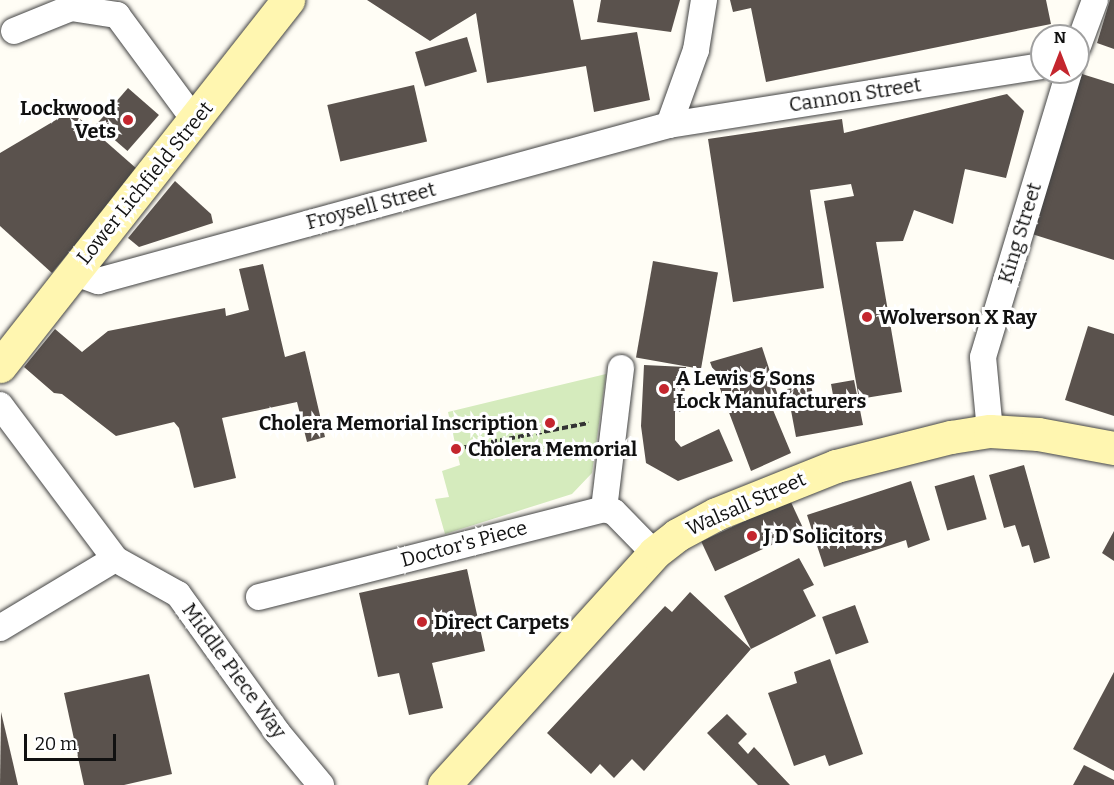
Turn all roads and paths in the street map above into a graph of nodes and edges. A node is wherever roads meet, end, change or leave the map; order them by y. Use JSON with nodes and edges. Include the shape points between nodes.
{"nodes":[{"id":1,"x":288,"y":0,"type":"edge"},
{"id":2,"x":704,"y":0,"type":"edge"},
{"id":3,"x":1095,"y":0,"type":"edge"},
{"id":4,"x":1086,"y":24,"type":"edge"},
{"id":5,"x":14,"y":31,"type":"dead end"},
{"id":6,"x":1030,"y":68,"type":"edge"},
{"id":7,"x":1065,"y":84,"type":"edge"},
{"id":8,"x":196,"y":122,"type":"junction"},
{"id":9,"x":669,"y":125,"type":"junction"},
{"id":10,"x":73,"y":272,"type":"junction"},
{"id":11,"x":0,"y":366,"type":"edge"},
{"id":12,"x":621,"y":368,"type":"dead end"},
{"id":13,"x":0,"y":405,"type":"edge"},
{"id":14,"x":615,"y":418,"type":"junction"},
{"id":15,"x":990,"y":431,"type":"junction"},
{"id":16,"x":1114,"y":448,"type":"edge"},
{"id":17,"x":456,"y":449,"type":"dead end"},
{"id":18,"x":604,"y":509,"type":"junction"},
{"id":19,"x":654,"y":554,"type":"junction"},
{"id":20,"x":116,"y":559,"type":"junction"},
{"id":21,"x":259,"y":597,"type":"dead end"},
{"id":22,"x":0,"y":628,"type":"edge"},
{"id":23,"x":321,"y":785,"type":"edge"},
{"id":24,"x":444,"y":785,"type":"edge"}],
"edges":[{"from":1,"to":8,"type":"main road","name":"Lower Lichfield Street"},
{"from":2,"to":9,"type":"street","via":[[696,50]]},
{"from":3,"to":4,"type":"street"},
{"from":5,"to":8,"type":"street","via":[[71,8],[117,15]]},
{"from":6,"to":9,"type":"street","name":"Cannon Street"},
{"from":7,"to":15,"type":"street","name":"King Street","via":[[983,357]]},
{"from":8,"to":10,"type":"main road","name":"Lower Lichfield Street"},
{"from":9,"to":10,"type":"street","name":"Froysell Street","via":[[98,281]]},
{"from":10,"to":11,"type":"main road","name":"Lower Lichfield Street"},
{"from":12,"to":14,"type":"street"},
{"from":13,"to":20,"type":"street","name":"Middle Piece Way"},
{"from":14,"to":17,"type":"path"},
{"from":14,"to":18,"type":"street"},
{"from":15,"to":16,"type":"main road","name":"Walsall Street","via":[[1072,437]]},
{"from":15,"to":19,"type":"main road","name":"Walsall Street","via":[[911,444],[775,488],[687,530]]},
{"from":18,"to":19,"type":"street","via":[[614,512]]},
{"from":18,"to":21,"type":"street","name":"Doctor's Piece"},
{"from":19,"to":24,"type":"main road","name":"Walsall Street"},
{"from":20,"to":22,"type":"street"},
{"from":20,"to":23,"type":"street","name":"Middle Piece Way","via":[[178,594],[277,732]]}]}
